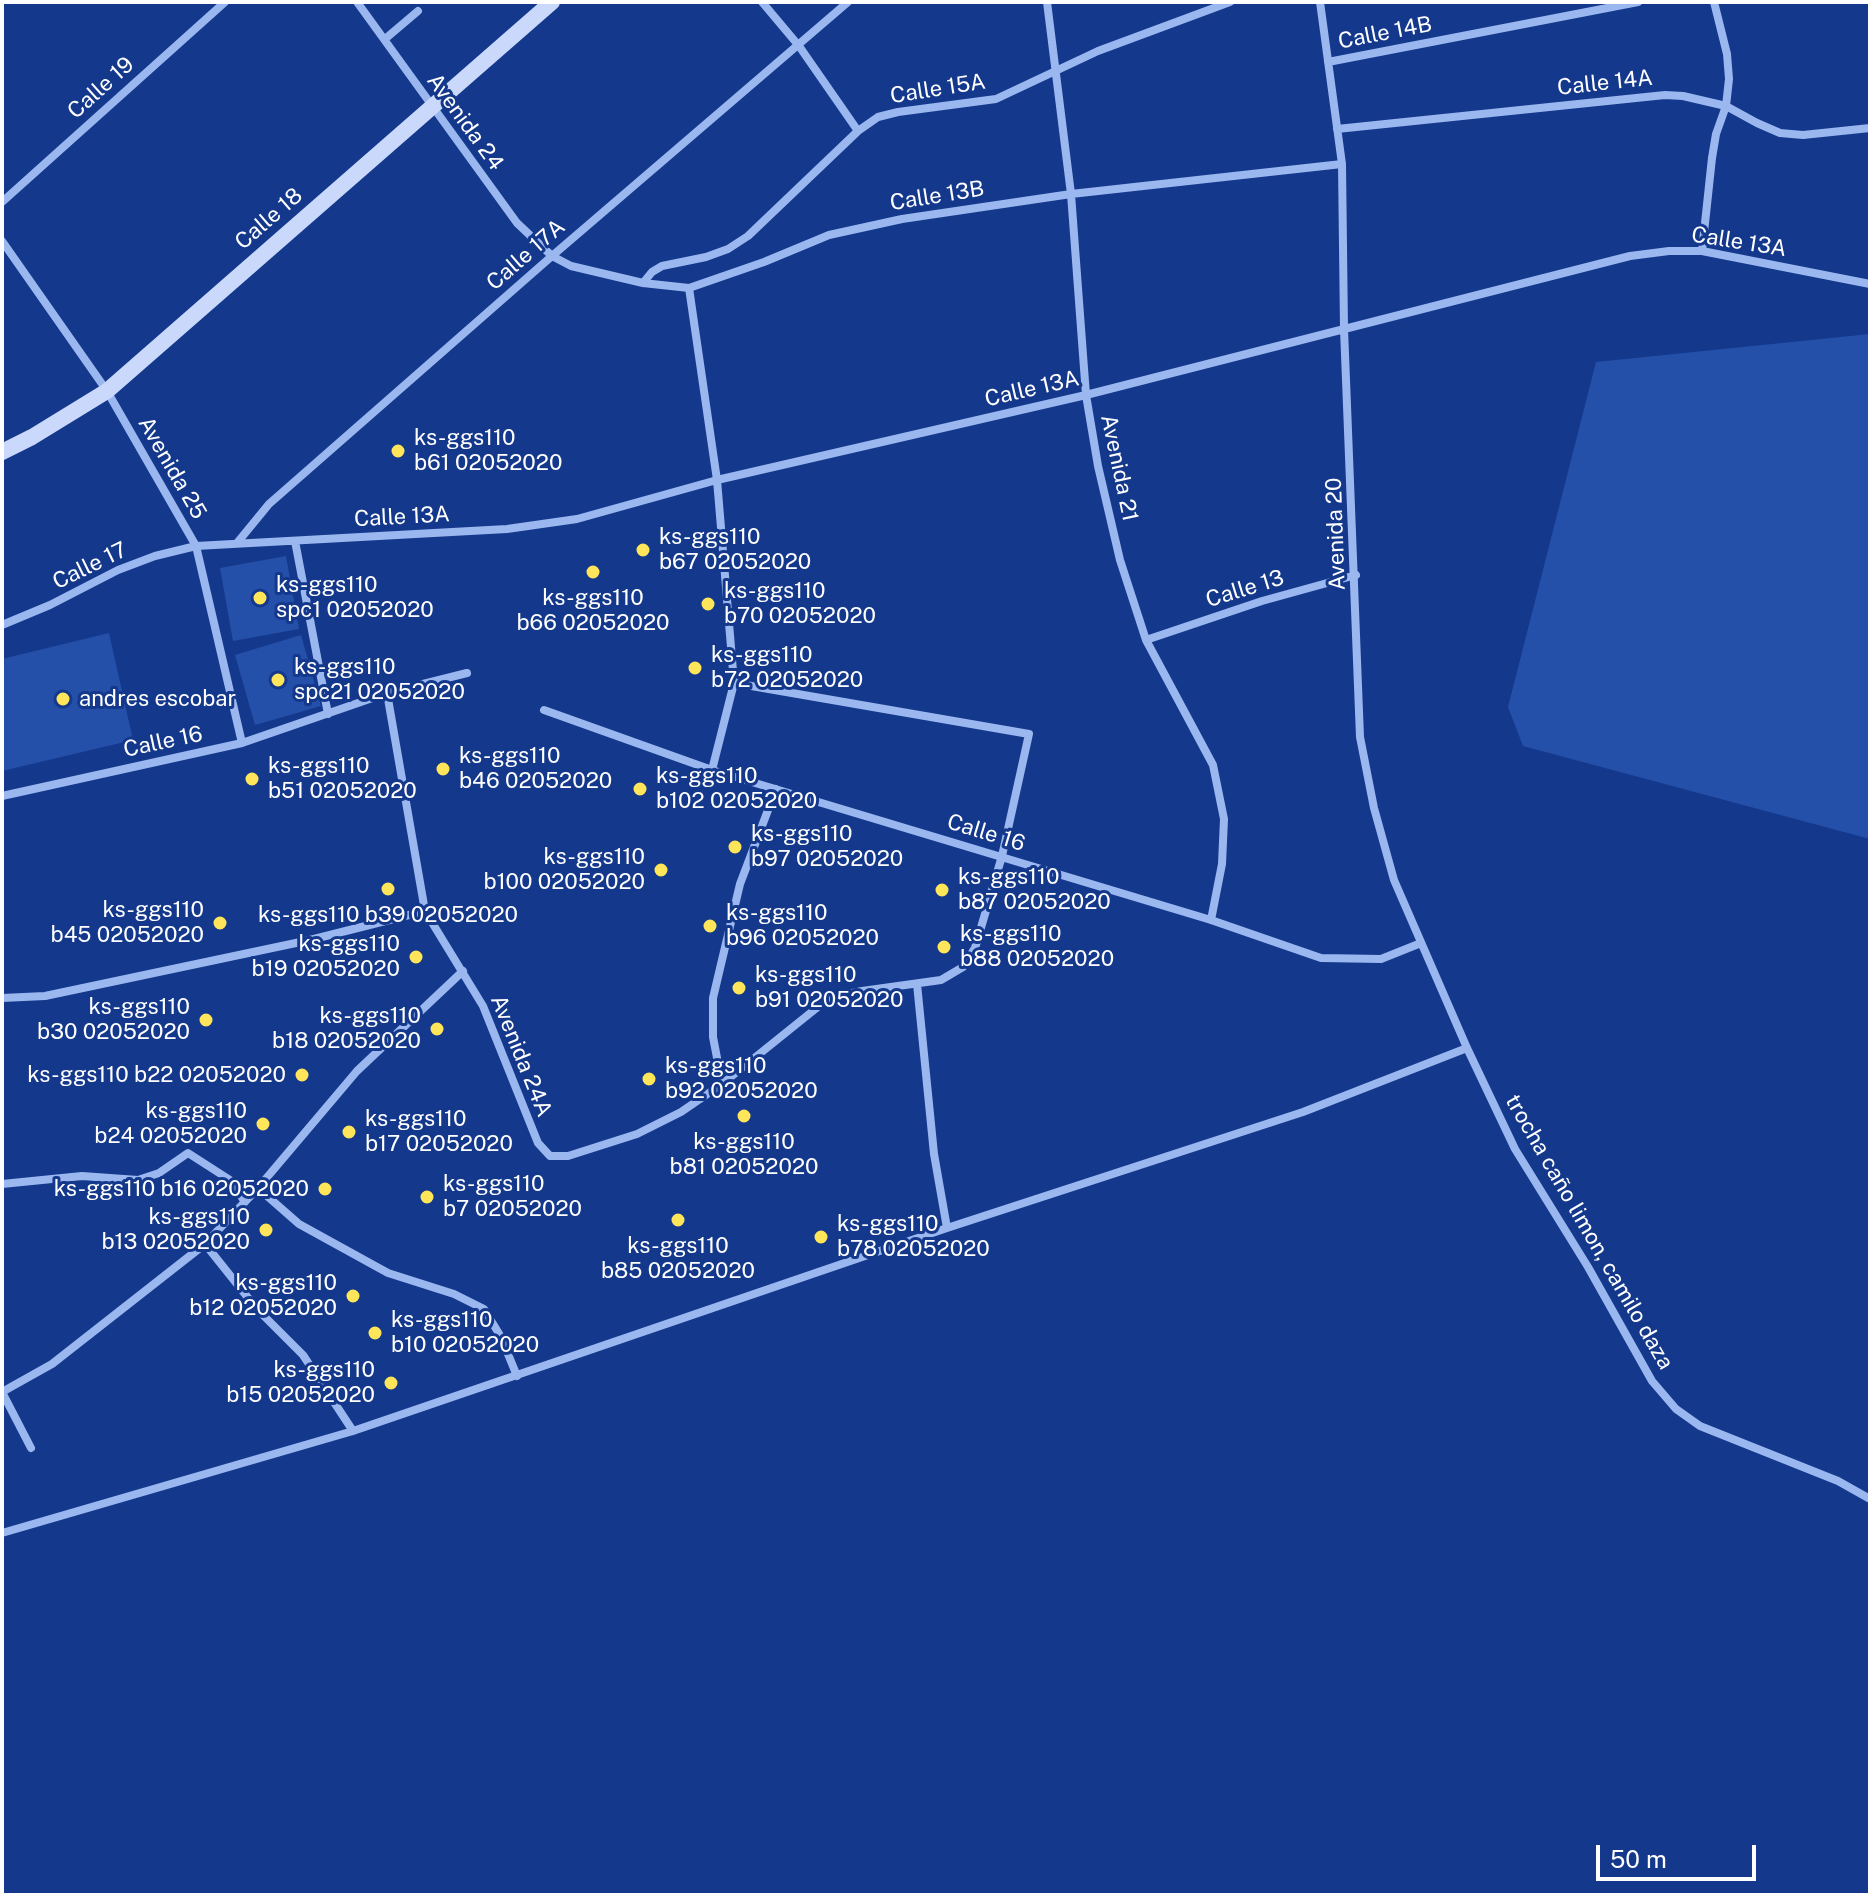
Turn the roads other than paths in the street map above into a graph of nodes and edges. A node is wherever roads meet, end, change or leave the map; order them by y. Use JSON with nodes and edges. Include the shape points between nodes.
{"nodes":[{"id":1,"x":225,"y":2,"type":"edge"},
{"id":2,"x":357,"y":2,"type":"edge"},
{"id":3,"x":552,"y":2,"type":"edge"},
{"id":4,"x":762,"y":2,"type":"edge"},
{"id":5,"x":848,"y":2,"type":"edge"},
{"id":6,"x":1047,"y":2,"type":"edge"},
{"id":7,"x":1230,"y":2,"type":"edge"},
{"id":8,"x":1320,"y":2,"type":"edge"},
{"id":9,"x":1638,"y":2,"type":"edge"},
{"id":10,"x":1714,"y":2,"type":"edge"},
{"id":11,"x":418,"y":11,"type":"dead end"},
{"id":12,"x":385,"y":39,"type":"junction"},
{"id":13,"x":799,"y":46,"type":"junction"},
{"id":14,"x":1328,"y":62,"type":"junction"},
{"id":15,"x":1056,"y":72,"type":"junction"},
{"id":16,"x":431,"y":106,"type":"junction"},
{"id":17,"x":1726,"y":106,"type":"junction"},
{"id":18,"x":1870,"y":128,"type":"edge"},
{"id":19,"x":1337,"y":129,"type":"junction"},
{"id":20,"x":858,"y":131,"type":"junction"},
{"id":21,"x":1342,"y":164,"type":"junction"},
{"id":22,"x":1071,"y":194,"type":"junction"},
{"id":23,"x":2,"y":202,"type":"edge"},
{"id":24,"x":2,"y":241,"type":"edge"},
{"id":25,"x":1702,"y":251,"type":"junction"},
{"id":26,"x":552,"y":256,"type":"junction"},
{"id":27,"x":643,"y":283,"type":"junction"},
{"id":28,"x":1870,"y":284,"type":"edge"},
{"id":29,"x":689,"y":288,"type":"junction"},
{"id":30,"x":1344,"y":329,"type":"junction"},
{"id":31,"x":107,"y":391,"type":"junction"},
{"id":32,"x":1086,"y":395,"type":"junction"},
{"id":33,"x":2,"y":452,"type":"edge"},
{"id":34,"x":717,"y":480,"type":"junction"},
{"id":35,"x":295,"y":541,"type":"junction"},
{"id":36,"x":237,"y":543,"type":"junction"},
{"id":37,"x":196,"y":546,"type":"junction"},
{"id":38,"x":1356,"y":575,"type":"junction"},
{"id":39,"x":2,"y":625,"type":"edge"},
{"id":40,"x":1146,"y":640,"type":"junction"},
{"id":41,"x":467,"y":673,"type":"dead end"},
{"id":42,"x":734,"y":683,"type":"junction"},
{"id":43,"x":387,"y":693,"type":"junction"},
{"id":44,"x":544,"y":710,"type":"dead end"},
{"id":45,"x":328,"y":714,"type":"junction"},
{"id":46,"x":242,"y":743,"type":"junction"},
{"id":47,"x":712,"y":770,"type":"junction"},
{"id":48,"x":776,"y":789,"type":"junction"},
{"id":49,"x":2,"y":796,"type":"edge"},
{"id":50,"x":1002,"y":856,"type":"junction"},
{"id":51,"x":425,"y":911,"type":"junction"},
{"id":52,"x":1211,"y":920,"type":"junction"},
{"id":53,"x":1421,"y":943,"type":"junction"},
{"id":54,"x":463,"y":971,"type":"junction"},
{"id":55,"x":917,"y":984,"type":"junction"},
{"id":56,"x":2,"y":998,"type":"edge"},
{"id":57,"x":1467,"y":1048,"type":"junction"},
{"id":58,"x":722,"y":1084,"type":"junction"},
{"id":59,"x":2,"y":1184,"type":"edge"},
{"id":60,"x":258,"y":1188,"type":"junction"},
{"id":61,"x":245,"y":1202,"type":"junction"},
{"id":62,"x":947,"y":1228,"type":"junction"},
{"id":63,"x":205,"y":1244,"type":"junction"},
{"id":64,"x":517,"y":1376,"type":"junction"},
{"id":65,"x":2,"y":1392,"type":"edge"},
{"id":66,"x":353,"y":1431,"type":"junction"},
{"id":67,"x":31,"y":1448,"type":"dead end"},
{"id":68,"x":1870,"y":1499,"type":"edge"},
{"id":69,"x":2,"y":1533,"type":"edge"}],
"edges":[{"from":1,"to":23,"type":"street","name":"Calle 19"},
{"from":2,"to":12,"type":"street","name":"Avenida 24"},
{"from":3,"to":16,"type":"street","name":"Calle 18"},
{"from":4,"to":13,"type":"street"},
{"from":5,"to":13,"type":"street","name":"Calle 17A"},
{"from":6,"to":15,"type":"street","name":"Avenida 21"},
{"from":7,"to":15,"type":"street","name":"Calle 15A"},
{"from":8,"to":14,"type":"street","name":"Avenida 20"},
{"from":9,"to":14,"type":"street","name":"Calle 14B"},
{"from":10,"to":17,"type":"street","via":[[1727,54]]},
{"from":11,"to":12,"type":"street"},
{"from":12,"to":16,"type":"street","name":"Avenida 24"},
{"from":13,"to":20,"type":"street"},
{"from":13,"to":26,"type":"street","name":"Calle 17A"},
{"from":14,"to":19,"type":"street","name":"Avenida 20"},
{"from":15,"to":20,"type":"street","name":"Calle 15A","via":[[996,99],[898,112],[878,117]]},
{"from":15,"to":22,"type":"street","name":"Avenida 21"},
{"from":16,"to":26,"type":"street","name":"Avenida 24","via":[[517,223]]},
{"from":16,"to":31,"type":"street","name":"Calle 18"},
{"from":17,"to":18,"type":"street","name":"Calle 14A","via":[[1780,133]]},
{"from":17,"to":19,"type":"street","name":"Calle 14A","via":[[1665,95]]},
{"from":17,"to":25,"type":"street","via":[[1712,158]]},
{"from":19,"to":21,"type":"street","name":"Avenida 20"},
{"from":20,"to":27,"type":"street","name":"Calle 15A","via":[[748,236],[706,257],[662,266]]},
{"from":21,"to":22,"type":"street","name":"Calle 13B"},
{"from":21,"to":30,"type":"street","name":"Avenida 20"},
{"from":22,"to":29,"type":"street","name":"Calle 13B","via":[[861,227]]},
{"from":22,"to":32,"type":"street","name":"Avenida 21"},
{"from":24,"to":31,"type":"street","name":"Avenida 25"},
{"from":25,"to":28,"type":"street","name":"Calle 13A"},
{"from":25,"to":30,"type":"street","name":"Calle 13A","via":[[1630,256]]},
{"from":26,"to":27,"type":"street","name":"Calle 13B","via":[[571,266]]},
{"from":26,"to":36,"type":"street","name":"Calle 17A","via":[[269,504]]},
{"from":27,"to":29,"type":"street","name":"Calle 13B"},
{"from":29,"to":34,"type":"street"},
{"from":30,"to":32,"type":"street","name":"Calle 13A"},
{"from":30,"to":38,"type":"street","name":"Avenida 20"},
{"from":31,"to":33,"type":"street","name":"Calle 18"},
{"from":31,"to":37,"type":"street","name":"Avenida 25"},
{"from":32,"to":34,"type":"street","name":"Calle 13A"},
{"from":32,"to":40,"type":"street","name":"Avenida 21","via":[[1120,560]]},
{"from":34,"to":35,"type":"street","name":"Calle 13A","via":[[577,519],[507,529]]},
{"from":34,"to":42,"type":"street"},
{"from":35,"to":36,"type":"street","name":"Calle 13A"},
{"from":35,"to":45,"type":"street"},
{"from":36,"to":37,"type":"street","name":"Calle 13A"},
{"from":37,"to":39,"type":"street","name":"Calle 17","via":[[118,570]]},
{"from":37,"to":46,"type":"street","name":"Avenida 25"},
{"from":38,"to":40,"type":"street","name":"Calle 13"},
{"from":38,"to":53,"type":"street","name":"Avenida 20","via":[[1360,737],[1394,880]]},
{"from":40,"to":52,"type":"street","name":"Avenida 21","via":[[1213,765],[1224,819]]},
{"from":41,"to":43,"type":"street","name":"Calle 16"},
{"from":42,"to":47,"type":"street"},
{"from":42,"to":50,"type":"street","via":[[1029,734]]},
{"from":43,"to":45,"type":"street","name":"Calle 16"},
{"from":43,"to":51,"type":"street","name":"Avenida 24A"},
{"from":44,"to":47,"type":"street","name":"Calle 16"},
{"from":45,"to":46,"type":"street","name":"Calle 16"},
{"from":46,"to":49,"type":"street","name":"Calle 16"},
{"from":47,"to":48,"type":"street","name":"Calle 16"},
{"from":48,"to":50,"type":"street","name":"Calle 16"},
{"from":48,"to":58,"type":"street","via":[[740,884],[713,998],[713,1037]]},
{"from":50,"to":52,"type":"street","name":"Calle 16"},
{"from":50,"to":55,"type":"street","via":[[975,948],[963,967],[941,980]]},
{"from":51,"to":54,"type":"street","name":"Avenida 24A"},
{"from":51,"to":56,"type":"street","via":[[60,992]]},
{"from":52,"to":53,"type":"street","name":"Calle 16","via":[[1321,958],[1381,959]]},
{"from":53,"to":57,"type":"street","name":"Avenida 20"},
{"from":54,"to":58,"type":"street","name":"Avenida 24A","via":[[483,1006],[538,1143],[550,1156],[568,1156],[637,1134]]},
{"from":54,"to":60,"type":"street","via":[[357,1071]]},
{"from":55,"to":58,"type":"street","via":[[829,998]]},
{"from":55,"to":62,"type":"street"},
{"from":57,"to":62,"type":"street","via":[[1303,1112]]},
{"from":57,"to":68,"type":"street","name":"trocha caño limon, camilo daza","via":[[1515,1149],[1652,1381],[1676,1409],[1700,1426]]},
{"from":59,"to":61,"type":"street","via":[[82,1176],[138,1180],[188,1153],[230,1180]]},
{"from":60,"to":61,"type":"street"},
{"from":60,"to":64,"type":"street","via":[[299,1224],[388,1273],[484,1309]]},
{"from":61,"to":63,"type":"street"},
{"from":62,"to":64,"type":"street"},
{"from":63,"to":65,"type":"street","via":[[52,1364]]},
{"from":63,"to":66,"type":"street","via":[[257,1309],[303,1355]]},
{"from":64,"to":66,"type":"street"},
{"from":65,"to":67,"type":"street"},
{"from":66,"to":69,"type":"street"}]}
